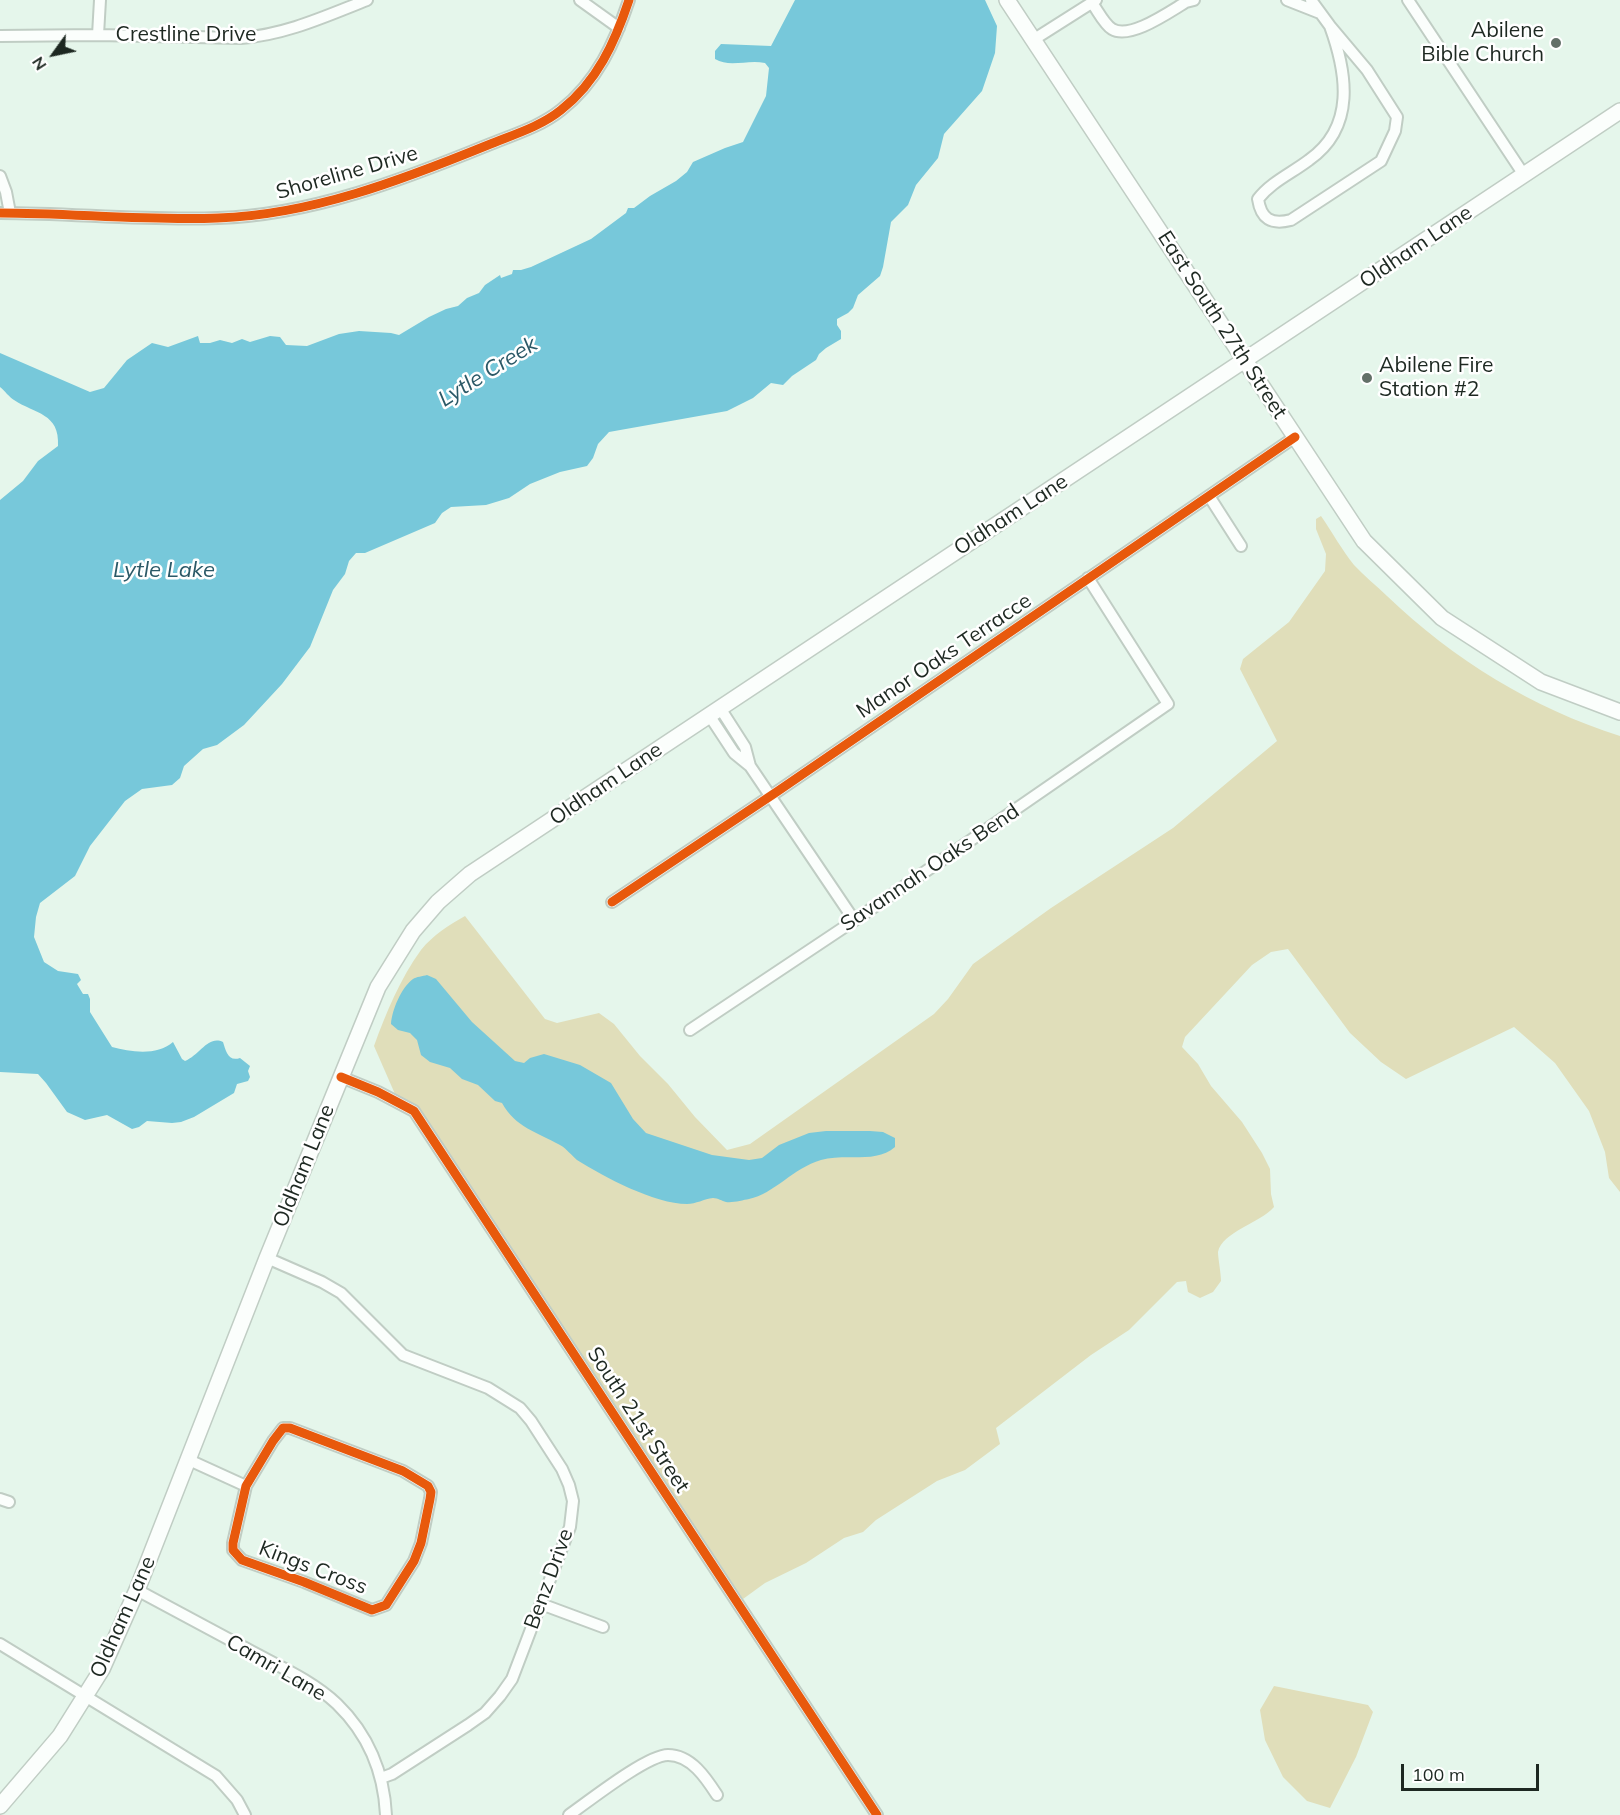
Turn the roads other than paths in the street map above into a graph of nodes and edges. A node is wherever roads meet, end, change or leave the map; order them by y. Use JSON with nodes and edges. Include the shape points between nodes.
{"nodes":[{"id":1,"x":100,"y":0,"type":"edge"},
{"id":2,"x":367,"y":0,"type":"edge"},
{"id":3,"x":580,"y":0,"type":"edge"},
{"id":4,"x":629,"y":0,"type":"edge"},
{"id":5,"x":1007,"y":0,"type":"edge"},
{"id":6,"x":1194,"y":0,"type":"edge"},
{"id":7,"x":1287,"y":0,"type":"edge"},
{"id":8,"x":1311,"y":0,"type":"edge"},
{"id":9,"x":1408,"y":0,"type":"edge"},
{"id":10,"x":1094,"y":1,"type":"edge"},
{"id":11,"x":1321,"y":13,"type":"junction"},
{"id":12,"x":1330,"y":26,"type":"junction"},
{"id":13,"x":620,"y":28,"type":"junction"},
{"id":14,"x":0,"y":36,"type":"edge"},
{"id":15,"x":98,"y":36,"type":"junction"},
{"id":16,"x":1033,"y":40,"type":"junction"},
{"id":17,"x":1620,"y":111,"type":"edge"},
{"id":18,"x":1524,"y":175,"type":"junction"},
{"id":19,"x":0,"y":176,"type":"edge"},
{"id":20,"x":5,"y":213,"type":"edge"},
{"id":21,"x":1246,"y":360,"type":"junction"},
{"id":22,"x":1294,"y":437,"type":"junction"},
{"id":23,"x":1209,"y":496,"type":"junction"},
{"id":24,"x":1241,"y":546,"type":"dead end"},
{"id":25,"x":1088,"y":578,"type":"junction"},
{"id":26,"x":714,"y":711,"type":"junction"},
{"id":27,"x":1620,"y":712,"type":"edge"},
{"id":28,"x":771,"y":796,"type":"junction"},
{"id":29,"x":612,"y":902,"type":"dead end"},
{"id":30,"x":854,"y":920,"type":"junction"},
{"id":31,"x":690,"y":1030,"type":"dead end"},
{"id":32,"x":341,"y":1077,"type":"junction"},
{"id":33,"x":267,"y":1258,"type":"junction"},
{"id":34,"x":189,"y":1460,"type":"junction"},
{"id":35,"x":246,"y":1486,"type":"junction"},
{"id":36,"x":137,"y":1590,"type":"junction"},
{"id":37,"x":541,"y":1604,"type":"junction"},
{"id":38,"x":603,"y":1627,"type":"dead end"},
{"id":39,"x":0,"y":1644,"type":"edge"},
{"id":40,"x":86,"y":1697,"type":"junction"},
{"id":41,"x":381,"y":1778,"type":"junction"},
{"id":42,"x":717,"y":1795,"type":"dead end"},
{"id":43,"x":0,"y":1806,"type":"edge"},
{"id":44,"x":245,"y":1815,"type":"edge"},
{"id":45,"x":386,"y":1815,"type":"edge"},
{"id":46,"x":569,"y":1815,"type":"edge"},
{"id":47,"x":877,"y":1815,"type":"edge"}],
"edges":[{"from":1,"to":15,"type":"street"},
{"from":2,"to":15,"type":"street","name":"Crestline Drive","via":[[262,36]]},
{"from":3,"to":13,"type":"street"},
{"from":4,"to":13,"type":"street","name":"Shoreline Drive"},
{"from":5,"to":16,"type":"main road","name":"East South 27th Street"},
{"from":6,"to":10,"type":"street","via":[[1133,32],[1121,33],[1111,29]]},
{"from":7,"to":11,"type":"street"},
{"from":8,"to":11,"type":"street"},
{"from":9,"to":18,"type":"street"},
{"from":10,"to":16,"type":"street"},
{"from":11,"to":12,"type":"street"},
{"from":12,"to":12,"type":"street","via":[[1344,78],[1339,118],[1333,136],[1320,152],[1265,189],[1258,199],[1260,211],[1268,220],[1291,220],[1381,161],[1395,131],[1397,117],[1386,99]]},
{"from":13,"to":20,"type":"street","name":"Shoreline Drive","via":[[599,70],[561,111],[531,129],[323,203],[269,214],[218,218]]},
{"from":14,"to":15,"type":"street","name":"Crestline Drive"},
{"from":16,"to":21,"type":"main road","name":"East South 27th Street"},
{"from":17,"to":18,"type":"main road","name":"Oldham Lane"},
{"from":18,"to":21,"type":"main road","name":"Oldham Lane"},
{"from":19,"to":20,"type":"street","via":[[6,192]]},
{"from":21,"to":22,"type":"main road","name":"East South 27th Street"},
{"from":21,"to":26,"type":"main road","name":"Oldham Lane"},
{"from":22,"to":23,"type":"street","name":"Manor Oaks Terracce"},
{"from":22,"to":27,"type":"main road","name":"East South 27th Street","via":[[1364,541],[1443,618],[1541,682]]},
{"from":23,"to":24,"type":"street"},
{"from":23,"to":25,"type":"street","name":"Manor Oaks Terracce"},
{"from":25,"to":28,"type":"street","name":"Manor Oaks Terracce"},
{"from":25,"to":30,"type":"street","name":"Savannah Oaks Bend","via":[[1168,704]]},
{"from":26,"to":28,"type":"street","via":[[734,753],[750,766]]},
{"from":26,"to":32,"type":"main road","name":"Oldham Lane","via":[[470,874],[438,902],[413,931],[378,987]]},
{"from":28,"to":29,"type":"street","name":"Manor Oaks Terracce"},
{"from":28,"to":30,"type":"street"},
{"from":30,"to":31,"type":"street","name":"Savannah Oaks Bend"},
{"from":32,"to":33,"type":"main road","name":"Oldham Lane"},
{"from":32,"to":47,"type":"street","name":"South 21st Street","via":[[414,1111]]},
{"from":33,"to":34,"type":"main road","name":"Oldham Lane"},
{"from":33,"to":37,"type":"street","name":"Benz Drive","via":[[340,1293],[403,1355],[488,1388],[520,1408],[531,1421],[562,1469],[573,1501],[570,1527]]},
{"from":34,"to":35,"type":"street"},
{"from":34,"to":36,"type":"main road","name":"Oldham Lane"},
{"from":35,"to":35,"type":"street","name":"Kings Cross","via":[[233,1544],[242,1560],[372,1610],[386,1605],[414,1561],[431,1492],[403,1471],[290,1428],[279,1432]]},
{"from":36,"to":40,"type":"main road","name":"Oldham Lane"},
{"from":36,"to":41,"type":"street","name":"Camri Lane","via":[[277,1665],[337,1704],[366,1741]]},
{"from":37,"to":38,"type":"street"},
{"from":37,"to":41,"type":"street","name":"Benz Drive","via":[[512,1679],[485,1713]]},
{"from":39,"to":40,"type":"street"},
{"from":40,"to":43,"type":"main road","name":"Oldham Lane","via":[[60,1736]]},
{"from":40,"to":44,"type":"street","via":[[216,1776]]},
{"from":41,"to":45,"type":"street","name":"Camri Lane"},
{"from":42,"to":46,"type":"street","via":[[705,1775],[679,1757],[667,1755],[645,1763]]}]}
